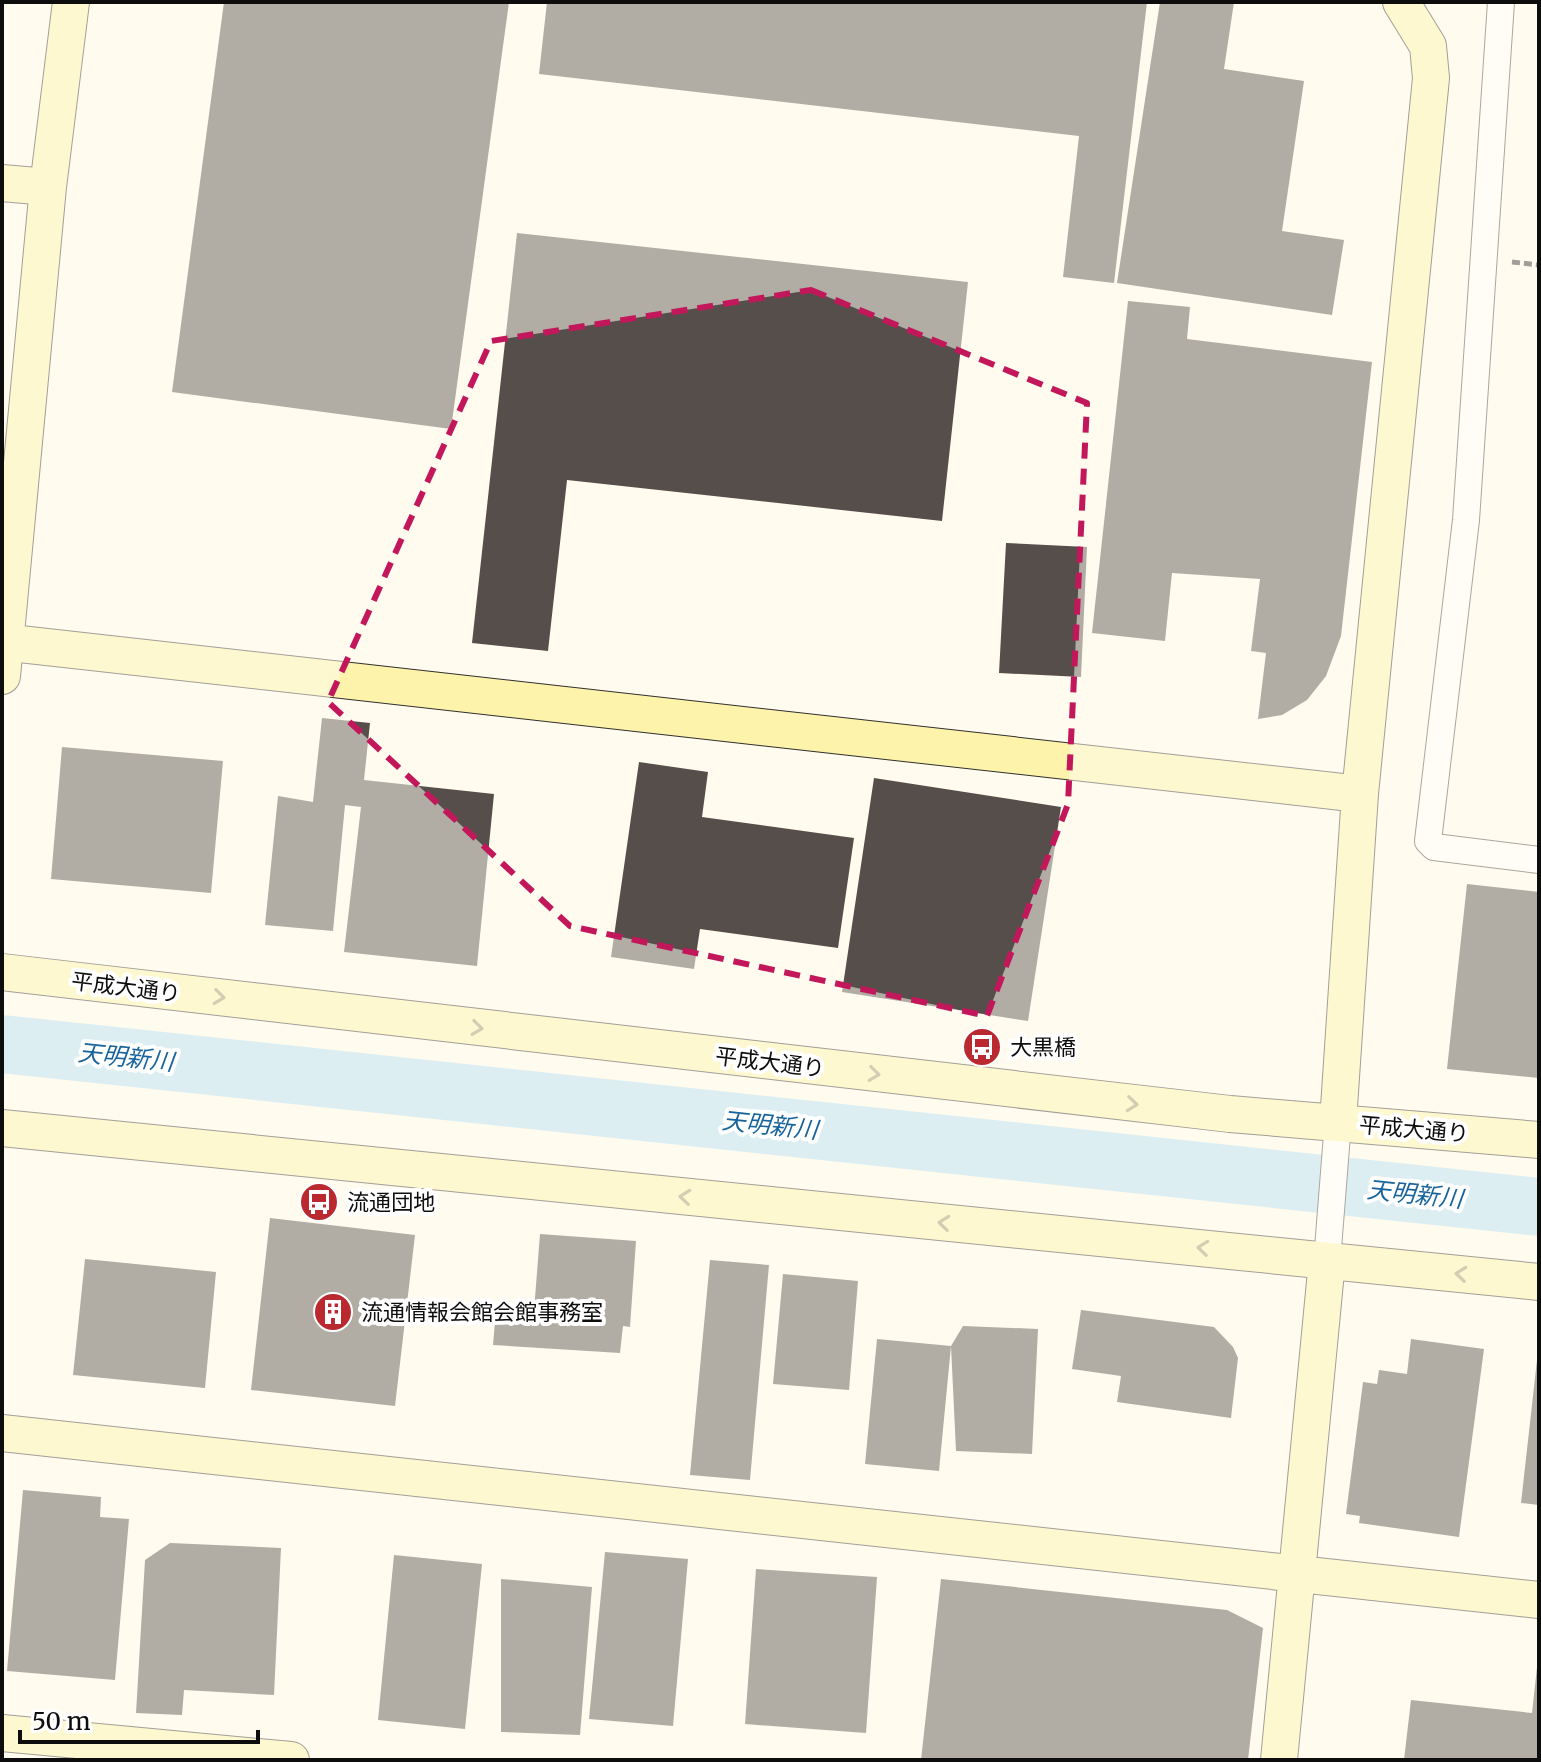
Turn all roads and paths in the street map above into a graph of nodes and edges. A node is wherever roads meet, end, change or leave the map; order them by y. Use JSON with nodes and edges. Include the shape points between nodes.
{"nodes":[{"id":1,"x":71,"y":2,"type":"edge"},
{"id":2,"x":1501,"y":2,"type":"edge"},
{"id":3,"x":1406,"y":4,"type":"edge"},
{"id":4,"x":2,"y":183,"type":"edge"},
{"id":5,"x":48,"y":187,"type":"junction"},
{"id":6,"x":3,"y":653,"type":"edge"},
{"id":7,"x":1360,"y":794,"type":"junction"},
{"id":8,"x":1539,"y":860,"type":"edge"},
{"id":9,"x":2,"y":972,"type":"edge"},
{"id":10,"x":2,"y":1128,"type":"edge"},
{"id":11,"x":1338,"y":1139,"type":"junction"},
{"id":12,"x":1539,"y":1140,"type":"edge"},
{"id":13,"x":1328,"y":1251,"type":"junction"},
{"id":14,"x":1539,"y":1282,"type":"edge"},
{"id":15,"x":2,"y":1433,"type":"edge"},
{"id":16,"x":1297,"y":1571,"type":"junction"},
{"id":17,"x":1539,"y":1600,"type":"edge"},
{"id":18,"x":2,"y":1733,"type":"edge"},
{"id":19,"x":291,"y":1760,"type":"edge"},
{"id":20,"x":1279,"y":1760,"type":"edge"}],
"edges":[{"from":1,"to":5,"type":"street"},
{"from":2,"to":8,"type":"street","via":[[1466,520],[1428,841],[1434,847]]},
{"from":3,"to":7,"type":"street","via":[[1428,46],[1431,78]]},
{"from":4,"to":5,"type":"street"},
{"from":5,"to":6,"type":"street"},
{"from":6,"to":7,"type":"street"},
{"from":7,"to":11,"type":"street"},
{"from":9,"to":11,"type":"street","name":"平成大通り","one_way":true,"via":[[1061,1096]]},
{"from":13,"to":10,"type":"street","one_way":true},
{"from":11,"to":12,"type":"street","name":"平成大通り"},
{"from":11,"to":13,"type":"street"},
{"from":14,"to":13,"type":"street","one_way":true},
{"from":13,"to":16,"type":"street"},
{"from":15,"to":16,"type":"street"},
{"from":16,"to":17,"type":"street"},
{"from":16,"to":20,"type":"street"},
{"from":18,"to":19,"type":"street"}]}
